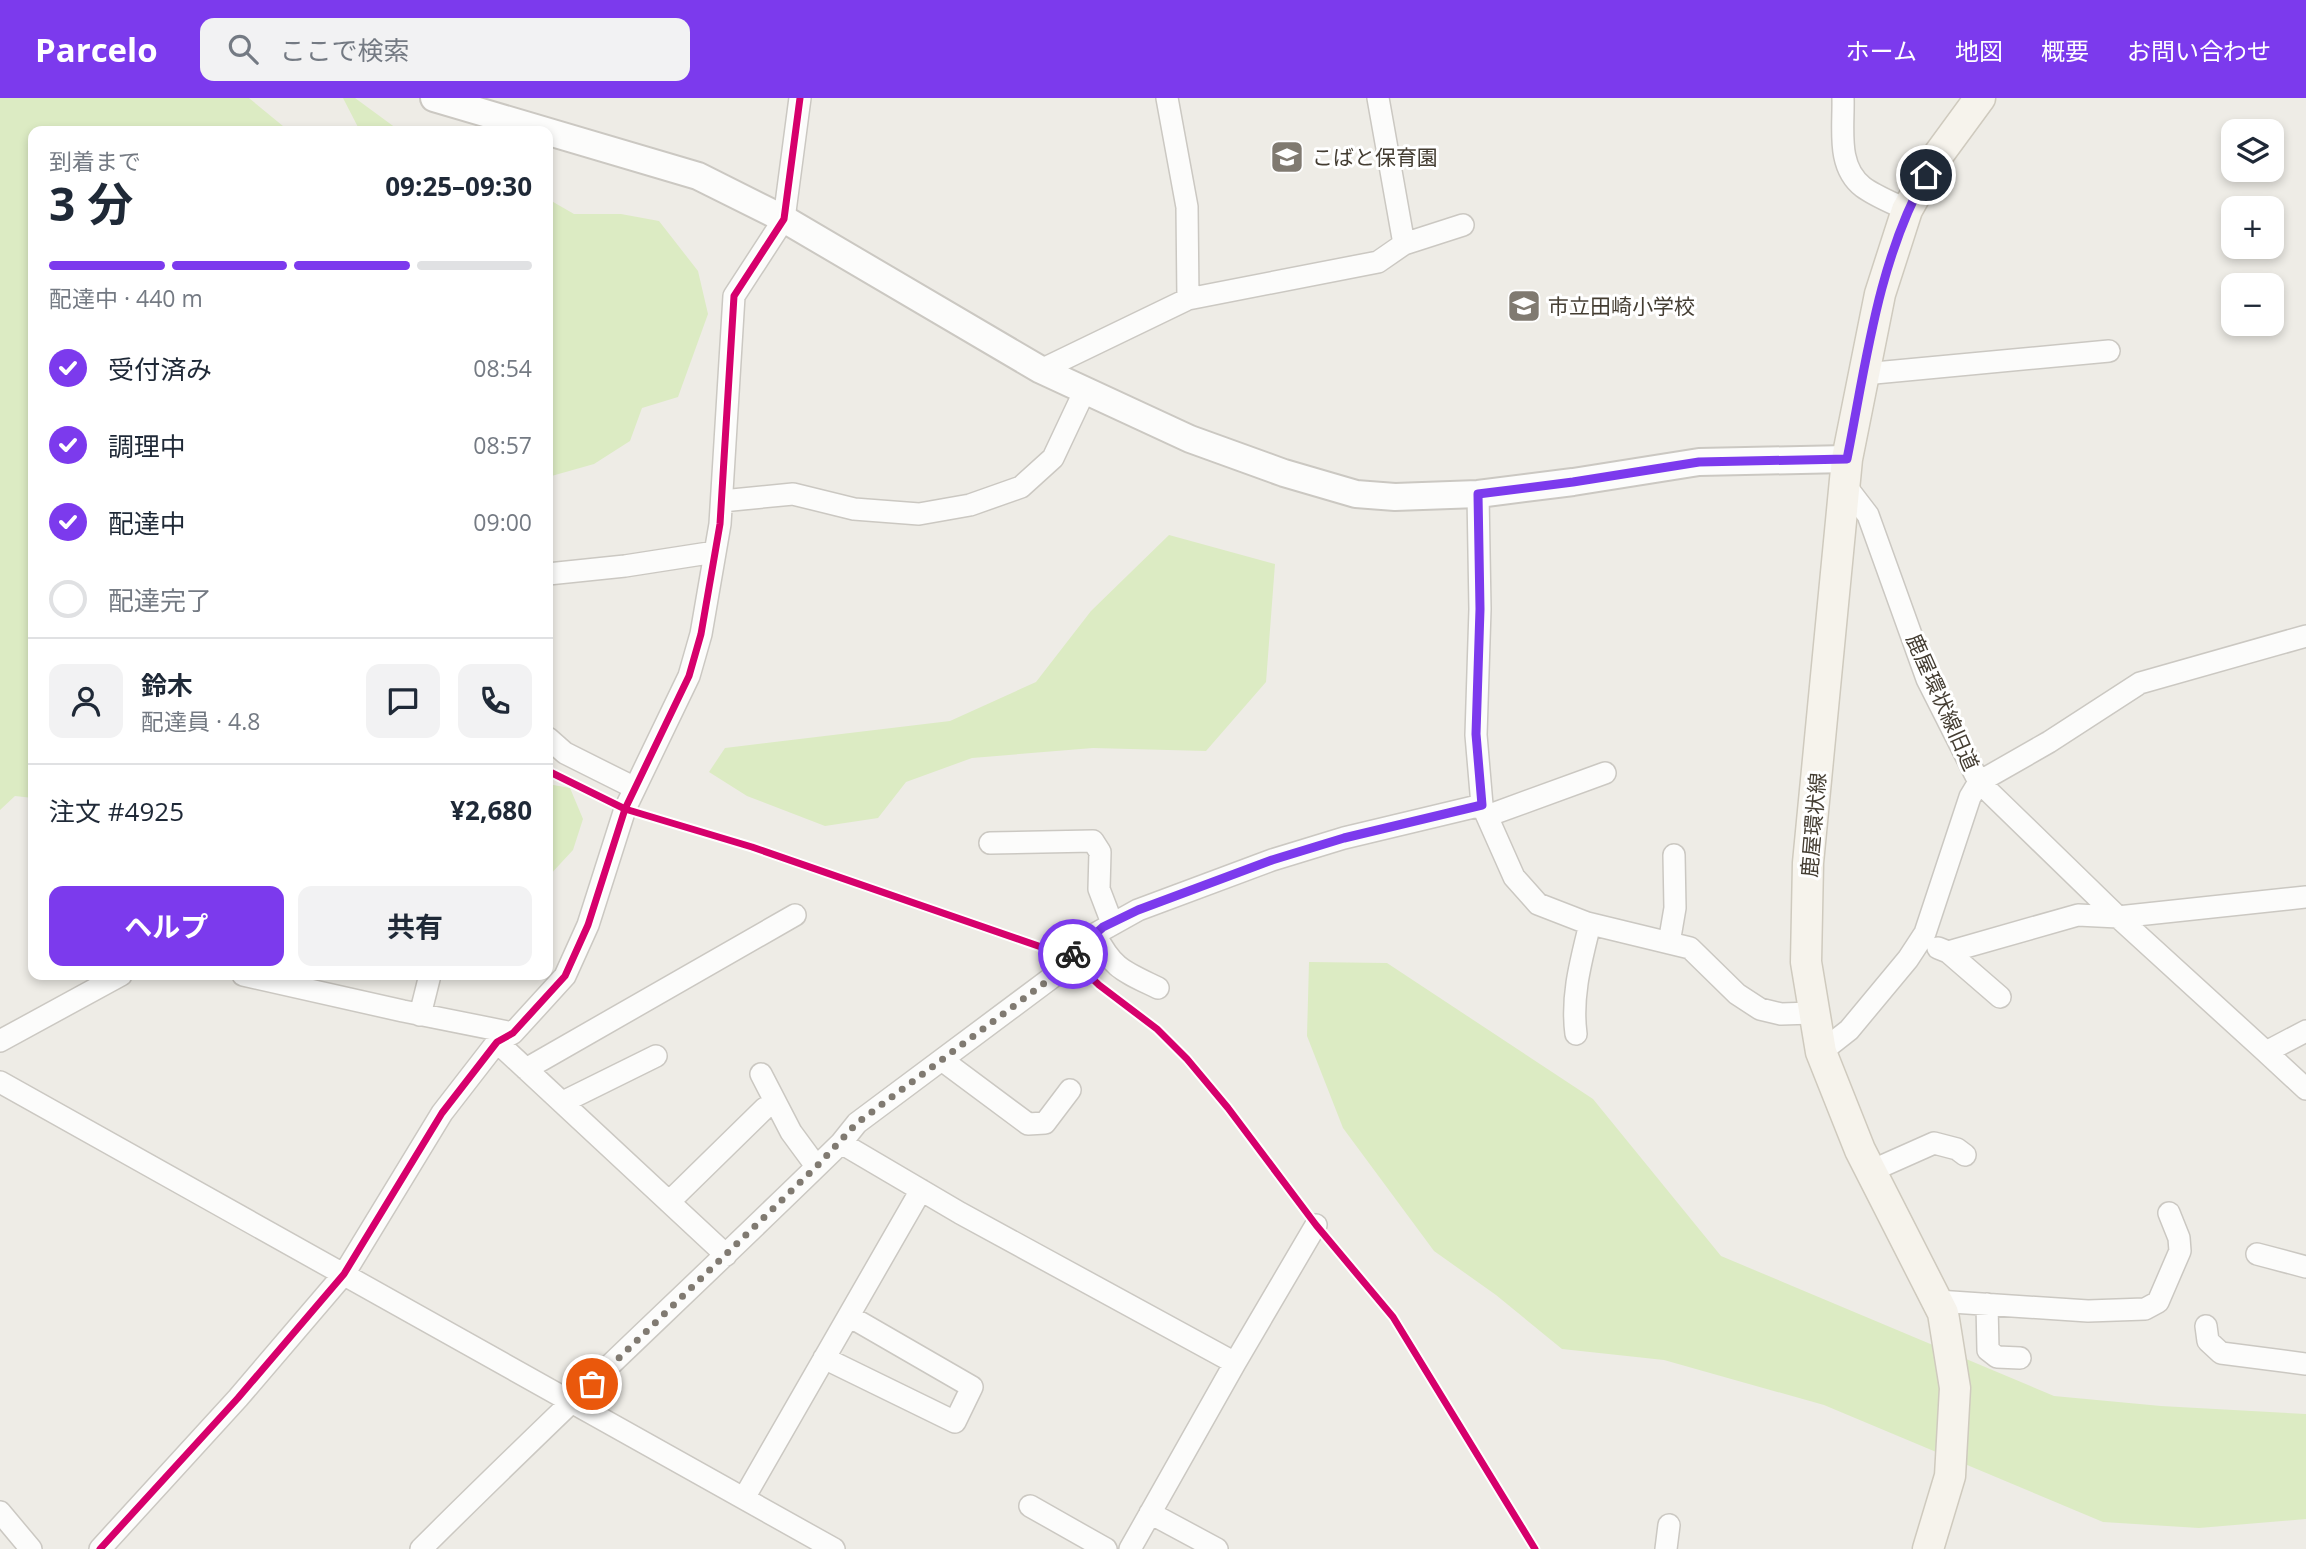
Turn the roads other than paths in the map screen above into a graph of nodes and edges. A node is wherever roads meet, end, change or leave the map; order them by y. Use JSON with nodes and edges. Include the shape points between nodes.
{"nodes":[{"id":1,"x":433,"y":98,"type":"edge"},
{"id":2,"x":800,"y":98,"type":"edge"},
{"id":3,"x":1167,"y":98,"type":"edge"},
{"id":4,"x":1378,"y":98,"type":"edge"},
{"id":5,"x":1843,"y":98,"type":"edge"},
{"id":6,"x":1980,"y":98,"type":"edge"},
{"id":7,"x":528,"y":126,"type":"edge"},
{"id":8,"x":553,"y":133,"type":"edge"},
{"id":9,"x":1907,"y":210,"type":"junction"},
{"id":10,"x":784,"y":219,"type":"junction"},
{"id":11,"x":1463,"y":225,"type":"dead end"},
{"id":12,"x":1404,"y":244,"type":"junction"},
{"id":13,"x":1188,"y":299,"type":"junction"},
{"id":14,"x":2109,"y":351,"type":"dead end"},
{"id":15,"x":1041,"y":369,"type":"junction"},
{"id":16,"x":1864,"y":374,"type":"junction"},
{"id":17,"x":1084,"y":390,"type":"junction"},
{"id":18,"x":1846,"y":472,"type":"junction"},
{"id":19,"x":1478,"y":494,"type":"junction"},
{"id":20,"x":722,"y":501,"type":"junction"},
{"id":21,"x":715,"y":552,"type":"junction"},
{"id":22,"x":553,"y":573,"type":"edge"},
{"id":23,"x":2306,"y":636,"type":"edge"},
{"id":24,"x":553,"y":742,"type":"edge"},
{"id":25,"x":1605,"y":773,"type":"dead end"},
{"id":26,"x":1979,"y":782,"type":"junction"},
{"id":27,"x":635,"y":788,"type":"junction"},
{"id":28,"x":1484,"y":811,"type":"junction"},
{"id":29,"x":990,"y":843,"type":"dead end"},
{"id":30,"x":1674,"y":855,"type":"dead end"},
{"id":31,"x":2306,"y":897,"type":"edge"},
{"id":32,"x":795,"y":915,"type":"dead end"},
{"id":33,"x":2118,"y":917,"type":"junction"},
{"id":34,"x":1590,"y":924,"type":"junction"},
{"id":35,"x":1103,"y":928,"type":"junction"},
{"id":36,"x":1920,"y":940,"type":"junction"},
{"id":37,"x":1670,"y":943,"type":"junction"},
{"id":38,"x":1948,"y":952,"type":"junction"},
{"id":39,"x":112,"y":980,"type":"edge"},
{"id":40,"x":266,"y":980,"type":"edge"},
{"id":41,"x":429,"y":980,"type":"edge"},
{"id":42,"x":1158,"y":988,"type":"dead end"},
{"id":43,"x":2000,"y":998,"type":"dead end"},
{"id":44,"x":1813,"y":1013,"type":"junction"},
{"id":45,"x":420,"y":1014,"type":"junction"},
{"id":46,"x":2306,"y":1031,"type":"edge"},
{"id":47,"x":1576,"y":1034,"type":"dead end"},
{"id":48,"x":505,"y":1037,"type":"junction"},
{"id":49,"x":0,"y":1041,"type":"edge"},
{"id":50,"x":1821,"y":1052,"type":"junction"},
{"id":51,"x":2266,"y":1052,"type":"junction"},
{"id":52,"x":656,"y":1056,"type":"dead end"},
{"id":53,"x":942,"y":1060,"type":"junction"},
{"id":54,"x":526,"y":1069,"type":"junction"},
{"id":55,"x":761,"y":1074,"type":"dead end"},
{"id":56,"x":0,"y":1082,"type":"edge"},
{"id":57,"x":2306,"y":1089,"type":"edge"},
{"id":58,"x":1070,"y":1090,"type":"dead end"},
{"id":59,"x":563,"y":1102,"type":"junction"},
{"id":60,"x":765,"y":1108,"type":"dead end"},
{"id":61,"x":841,"y":1143,"type":"junction"},
{"id":62,"x":1965,"y":1155,"type":"dead end"},
{"id":63,"x":817,"y":1166,"type":"junction"},
{"id":64,"x":1871,"y":1171,"type":"junction"},
{"id":65,"x":920,"y":1190,"type":"junction"},
{"id":66,"x":669,"y":1202,"type":"junction"},
{"id":67,"x":2169,"y":1213,"type":"dead end"},
{"id":68,"x":1316,"y":1225,"type":"dead end"},
{"id":69,"x":2257,"y":1254,"type":"dead end"},
{"id":70,"x":726,"y":1255,"type":"junction"},
{"id":71,"x":2306,"y":1267,"type":"edge"},
{"id":72,"x":344,"y":1274,"type":"junction"},
{"id":73,"x":1937,"y":1301,"type":"junction"},
{"id":74,"x":1987,"y":1304,"type":"junction"},
{"id":75,"x":849,"y":1316,"type":"junction"},
{"id":76,"x":2206,"y":1326,"type":"dead end"},
{"id":77,"x":824,"y":1358,"type":"junction"},
{"id":78,"x":2020,"y":1358,"type":"dead end"},
{"id":79,"x":1235,"y":1363,"type":"junction"},
{"id":80,"x":2306,"y":1364,"type":"edge"},
{"id":81,"x":573,"y":1403,"type":"junction"},
{"id":82,"x":744,"y":1498,"type":"junction"},
{"id":83,"x":1030,"y":1506,"type":"dead end"},
{"id":84,"x":0,"y":1512,"type":"edge"},
{"id":85,"x":1150,"y":1513,"type":"junction"},
{"id":86,"x":1669,"y":1525,"type":"dead end"},
{"id":87,"x":31,"y":1549,"type":"edge"},
{"id":88,"x":100,"y":1549,"type":"edge"},
{"id":89,"x":421,"y":1549,"type":"edge"},
{"id":90,"x":834,"y":1549,"type":"edge"},
{"id":91,"x":1106,"y":1549,"type":"edge"},
{"id":92,"x":1130,"y":1549,"type":"edge"},
{"id":93,"x":1217,"y":1549,"type":"edge"},
{"id":94,"x":1666,"y":1549,"type":"edge"},
{"id":95,"x":1928,"y":1549,"type":"edge"}],
"edges":[{"from":1,"to":7,"type":"street"},
{"from":2,"to":10,"type":"street"},
{"from":3,"to":13,"type":"street","via":[[1187,206]]},
{"from":4,"to":12,"type":"street"},
{"from":5,"to":9,"type":"street","via":[[1844,162],[1852,176],[1863,187]]},
{"from":6,"to":9,"type":"main road","name":"鹿屋環状線","via":[[1936,158]]},
{"from":8,"to":10,"type":"street","via":[[698,176]]},
{"from":9,"to":16,"type":"main road","name":"鹿屋環状線","via":[[1880,294]]},
{"from":10,"to":15,"type":"street"},
{"from":10,"to":20,"type":"street","via":[[734,296]]},
{"from":11,"to":12,"type":"street"},
{"from":12,"to":13,"type":"street","via":[[1378,262]]},
{"from":13,"to":15,"type":"street"},
{"from":14,"to":16,"type":"street"},
{"from":15,"to":17,"type":"street"},
{"from":16,"to":18,"type":"main road","name":"鹿屋環状線"},
{"from":17,"to":19,"type":"street","via":[[1190,439],[1356,494]]},
{"from":17,"to":20,"type":"street","via":[[1053,458],[1021,486],[970,505],[919,514],[854,509],[793,494]]},
{"from":18,"to":19,"type":"street","via":[[1699,462]]},
{"from":18,"to":26,"type":"street","name":"鹿屋環状線旧道","via":[[1868,515],[1927,679]]},
{"from":18,"to":44,"type":"main road","name":"鹿屋環状線","via":[[1808,863],[1806,962]]},
{"from":19,"to":28,"type":"street","via":[[1476,734]]},
{"from":20,"to":21,"type":"street"},
{"from":21,"to":22,"type":"street"},
{"from":21,"to":27,"type":"street","via":[[690,676]]},
{"from":23,"to":26,"type":"street","via":[[2140,683]]},
{"from":24,"to":27,"type":"street"},
{"from":25,"to":28,"type":"street"},
{"from":26,"to":33,"type":"street"},
{"from":26,"to":36,"type":"street","name":"鹿屋環状線旧道","via":[[1969,797]]},
{"from":27,"to":48,"type":"street","via":[[589,925],[565,976]]},
{"from":28,"to":34,"type":"street","via":[[1514,877],[1538,904]]},
{"from":28,"to":35,"type":"street","via":[[1344,838],[1272,860],[1138,910]]},
{"from":29,"to":35,"type":"street","via":[[1093,841],[1100,852]]},
{"from":30,"to":37,"type":"street"},
{"from":31,"to":33,"type":"street"},
{"from":32,"to":54,"type":"street"},
{"from":33,"to":38,"type":"street","via":[[2078,915]]},
{"from":33,"to":51,"type":"street"},
{"from":34,"to":37,"type":"street"},
{"from":34,"to":47,"type":"street","via":[[1576,985]]},
{"from":35,"to":42,"type":"street","via":[[1105,954],[1118,969]]},
{"from":35,"to":53,"type":"street","via":[[1062,970]]},
{"from":36,"to":38,"type":"street"},
{"from":36,"to":50,"type":"street","name":"鹿屋環状線旧道","via":[[1849,1030]]},
{"from":37,"to":44,"type":"street","via":[[1690,948],[1760,1009]]},
{"from":38,"to":43,"type":"street"},
{"from":39,"to":49,"type":"street"},
{"from":40,"to":45,"type":"street"},
{"from":41,"to":45,"type":"street"},
{"from":44,"to":50,"type":"main road","name":"鹿屋環状線"},
{"from":45,"to":48,"type":"street"},
{"from":46,"to":51,"type":"street"},
{"from":48,"to":54,"type":"street"},
{"from":48,"to":72,"type":"street","via":[[442,1113]]},
{"from":50,"to":64,"type":"main road","name":"鹿屋環状線"},
{"from":51,"to":57,"type":"street"},
{"from":52,"to":59,"type":"street"},
{"from":53,"to":58,"type":"street","via":[[1028,1124],[1045,1123]]},
{"from":53,"to":61,"type":"street","via":[[857,1123]]},
{"from":54,"to":59,"type":"street"},
{"from":55,"to":63,"type":"street","via":[[790,1132]]},
{"from":56,"to":72,"type":"street"},
{"from":59,"to":66,"type":"street"},
{"from":60,"to":66,"type":"street"},
{"from":61,"to":63,"type":"street"},
{"from":61,"to":65,"type":"street"},
{"from":62,"to":64,"type":"street","via":[[1934,1143]]},
{"from":63,"to":70,"type":"street"},
{"from":64,"to":73,"type":"main road","name":"鹿屋環状線"},
{"from":65,"to":75,"type":"street"},
{"from":65,"to":79,"type":"street"},
{"from":66,"to":70,"type":"street"},
{"from":67,"to":74,"type":"street","via":[[2180,1251],[2158,1302],[2145,1310]]},
{"from":68,"to":79,"type":"street"},
{"from":69,"to":71,"type":"street"},
{"from":70,"to":81,"type":"street"},
{"from":72,"to":81,"type":"street"},
{"from":72,"to":88,"type":"street"},
{"from":73,"to":74,"type":"street"},
{"from":73,"to":95,"type":"main road","name":"鹿屋環状線","via":[[1955,1388],[1950,1476]]},
{"from":74,"to":78,"type":"street","via":[[1989,1350],[1997,1357]]},
{"from":75,"to":77,"type":"street"},
{"from":75,"to":77,"type":"street","via":[[972,1387],[955,1422]]},
{"from":76,"to":80,"type":"street","via":[[2208,1341],[2221,1353]]},
{"from":77,"to":82,"type":"street"},
{"from":79,"to":85,"type":"street"},
{"from":81,"to":82,"type":"street"},
{"from":81,"to":89,"type":"street"},
{"from":82,"to":90,"type":"street"},
{"from":83,"to":91,"type":"street"},
{"from":84,"to":87,"type":"street"},
{"from":85,"to":92,"type":"street"},
{"from":85,"to":93,"type":"street"},
{"from":86,"to":94,"type":"street"}]}
